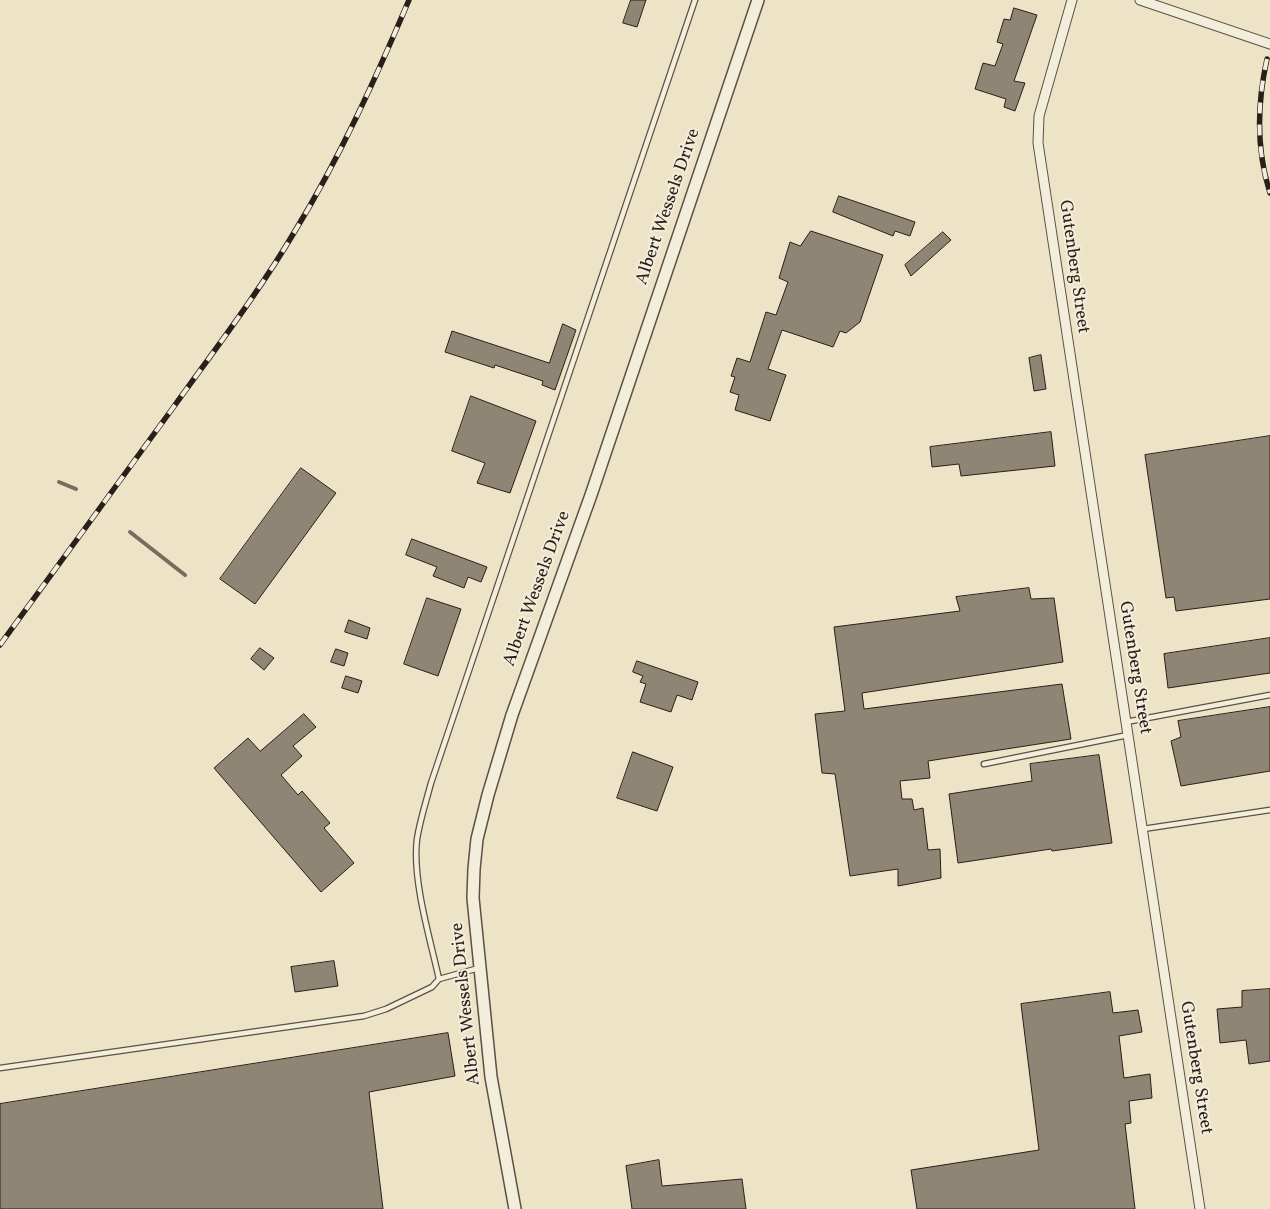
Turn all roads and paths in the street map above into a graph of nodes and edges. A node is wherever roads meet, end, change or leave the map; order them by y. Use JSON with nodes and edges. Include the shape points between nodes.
{"nodes":[{"id":1,"x":695,"y":0,"type":"edge"},
{"id":2,"x":758,"y":0,"type":"edge"},
{"id":3,"x":1072,"y":0,"type":"edge"},
{"id":4,"x":1140,"y":0,"type":"edge"},
{"id":5,"x":1270,"y":44,"type":"edge"},
{"id":6,"x":1270,"y":695,"type":"edge"},
{"id":7,"x":1126,"y":722,"type":"junction"},
{"id":8,"x":1128,"y":735,"type":"junction"},
{"id":9,"x":984,"y":764,"type":"dead end"},
{"id":10,"x":1270,"y":810,"type":"edge"},
{"id":11,"x":1143,"y":829,"type":"junction"},
{"id":12,"x":480,"y":968,"type":"junction"},
{"id":13,"x":439,"y":979,"type":"junction"},
{"id":14,"x":0,"y":1068,"type":"edge"},
{"id":15,"x":514,"y":1209,"type":"edge"},
{"id":16,"x":1200,"y":1209,"type":"edge"}],
"edges":[{"from":1,"to":13,"type":"lane","via":[[422,814],[417,839],[418,881]]},
{"from":2,"to":12,"type":"street","name":"Albert Wessels Drive","via":[[591,495],[524,680],[488,794],[477,839],[474,869],[473,898]]},
{"from":3,"to":7,"type":"street","name":"Gutenberg Street","via":[[1045,91],[1038,131]]},
{"from":4,"to":5,"type":"street"},
{"from":6,"to":7,"type":"lane"},
{"from":7,"to":8,"type":"street","name":"Gutenberg Street"},
{"from":8,"to":9,"type":"lane"},
{"from":8,"to":11,"type":"street","name":"Gutenberg Street"},
{"from":10,"to":11,"type":"lane"},
{"from":11,"to":16,"type":"street","name":"Gutenberg Street"},
{"from":12,"to":13,"type":"lane"},
{"from":12,"to":15,"type":"street","name":"Albert Wessels Drive","via":[[491,1078]]},
{"from":13,"to":14,"type":"lane","via":[[432,987],[364,1016]]}]}
